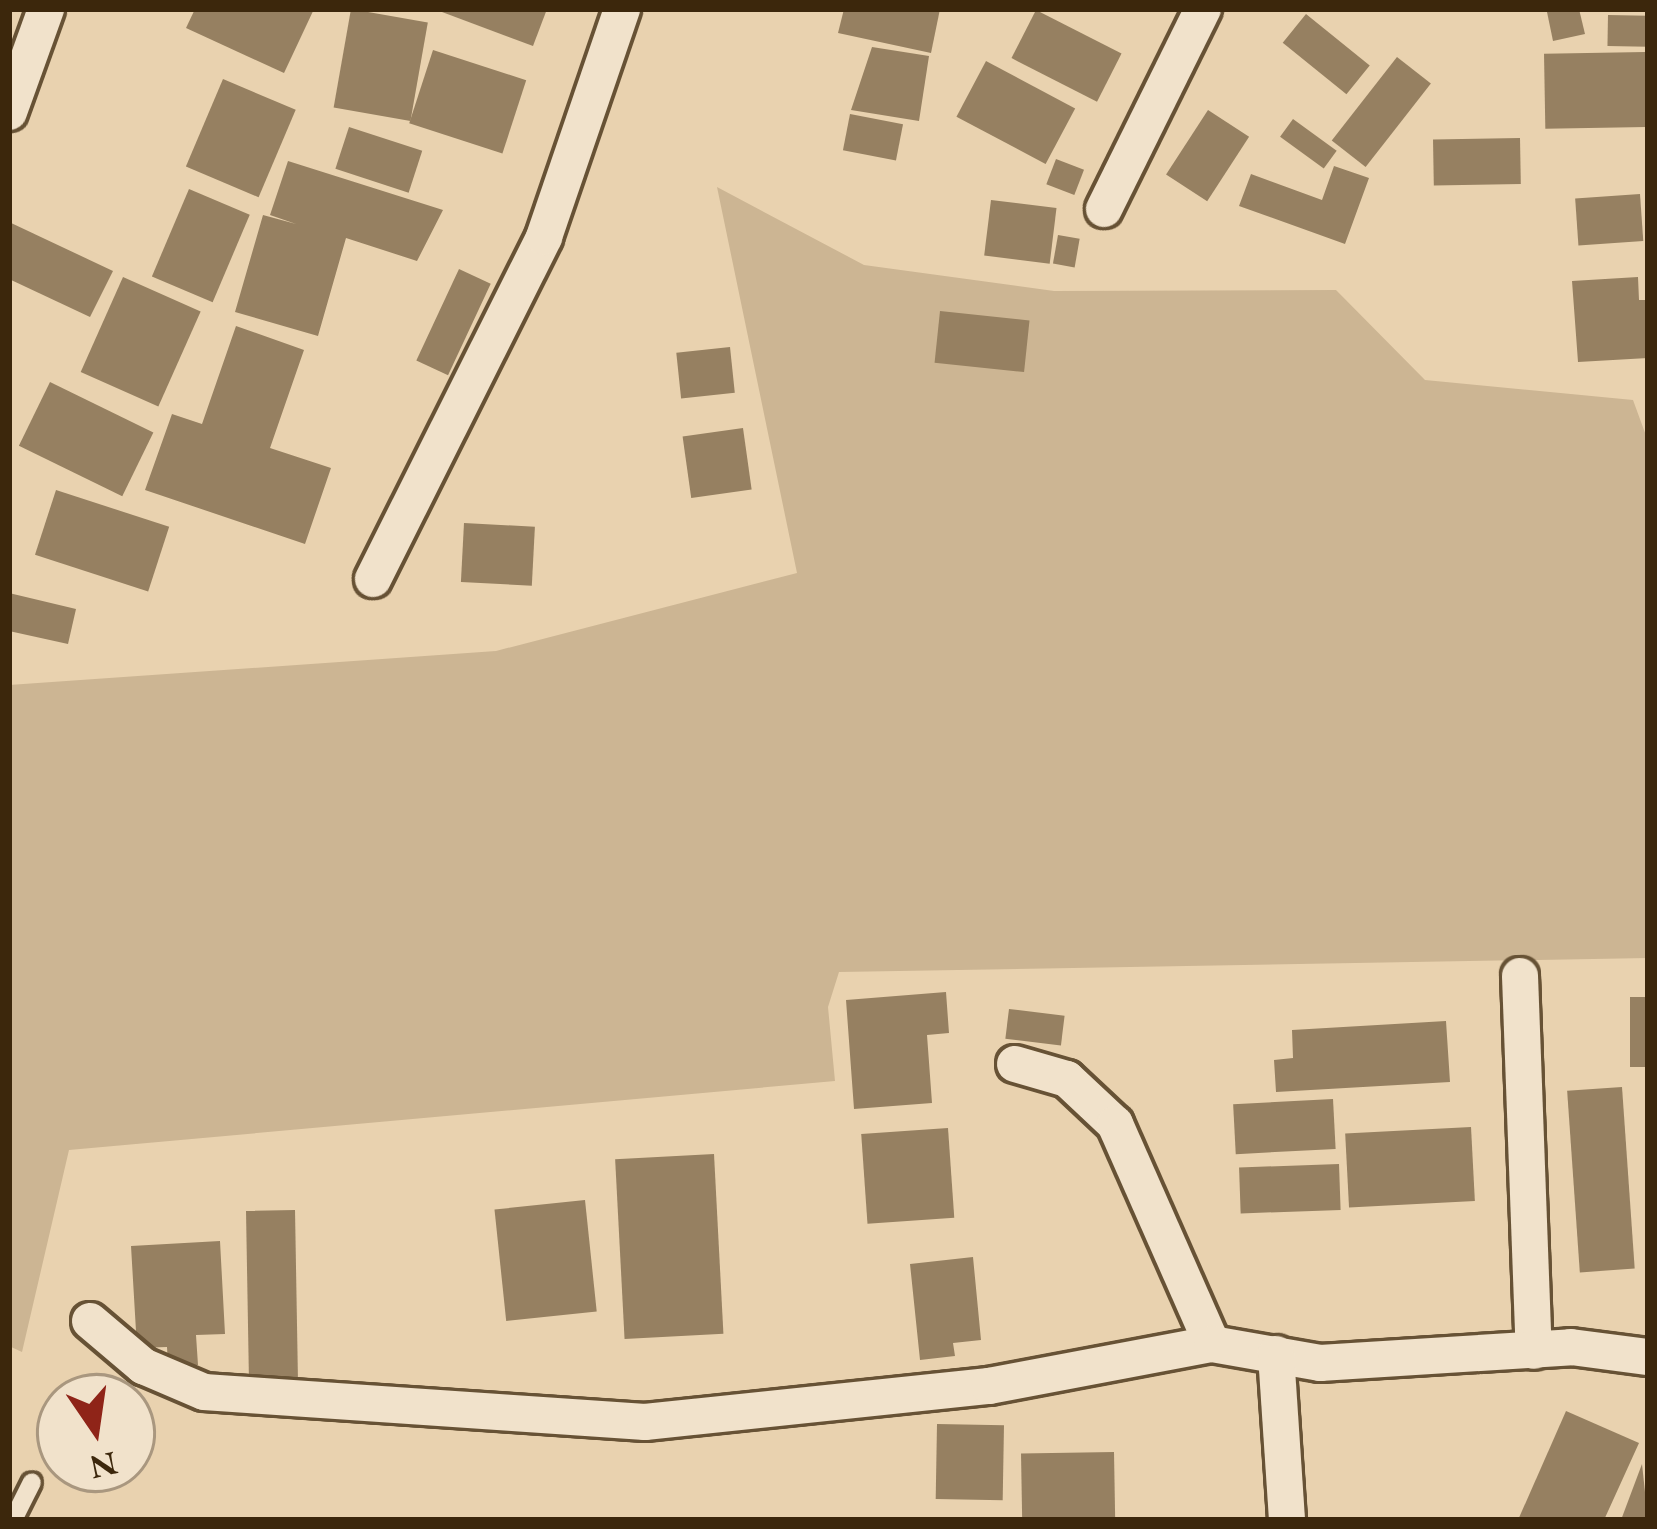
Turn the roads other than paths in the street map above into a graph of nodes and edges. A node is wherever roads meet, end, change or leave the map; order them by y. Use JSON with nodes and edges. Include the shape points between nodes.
{"nodes":[{"id":1,"x":46,"y":9,"type":"edge"},
{"id":2,"x":622,"y":9,"type":"edge"},
{"id":3,"x":1203,"y":9,"type":"edge"},
{"id":4,"x":9,"y":112,"type":"edge"},
{"id":5,"x":1104,"y":208,"type":"dead end"},
{"id":6,"x":373,"y":578,"type":"dead end"},
{"id":7,"x":1520,"y":976,"type":"dead end"},
{"id":8,"x":1016,"y":1064,"type":"dead end"},
{"id":9,"x":90,"y":1321,"type":"dead end"},
{"id":10,"x":1212,"y":1344,"type":"junction"},
{"id":11,"x":1534,"y":1352,"type":"junction"},
{"id":12,"x":1276,"y":1354,"type":"junction"},
{"id":13,"x":1648,"y":1357,"type":"edge"},
{"id":14,"x":32,"y":1482,"type":"dead end"},
{"id":15,"x":13,"y":1520,"type":"edge"},
{"id":16,"x":1287,"y":1520,"type":"edge"}],
"edges":[{"from":1,"to":4,"type":"street"},
{"from":2,"to":6,"type":"street","via":[[544,237]]},
{"from":3,"to":5,"type":"street"},
{"from":7,"to":11,"type":"street"},
{"from":8,"to":10,"type":"street","via":[[1067,1079],[1115,1124]]},
{"from":9,"to":10,"type":"street","via":[[142,1366],[205,1392],[645,1422],[989,1386]]},
{"from":10,"to":12,"type":"street"},
{"from":11,"to":12,"type":"street","via":[[1320,1363]]},
{"from":11,"to":13,"type":"street"},
{"from":12,"to":16,"type":"street"},
{"from":14,"to":15,"type":"lane"}]}
